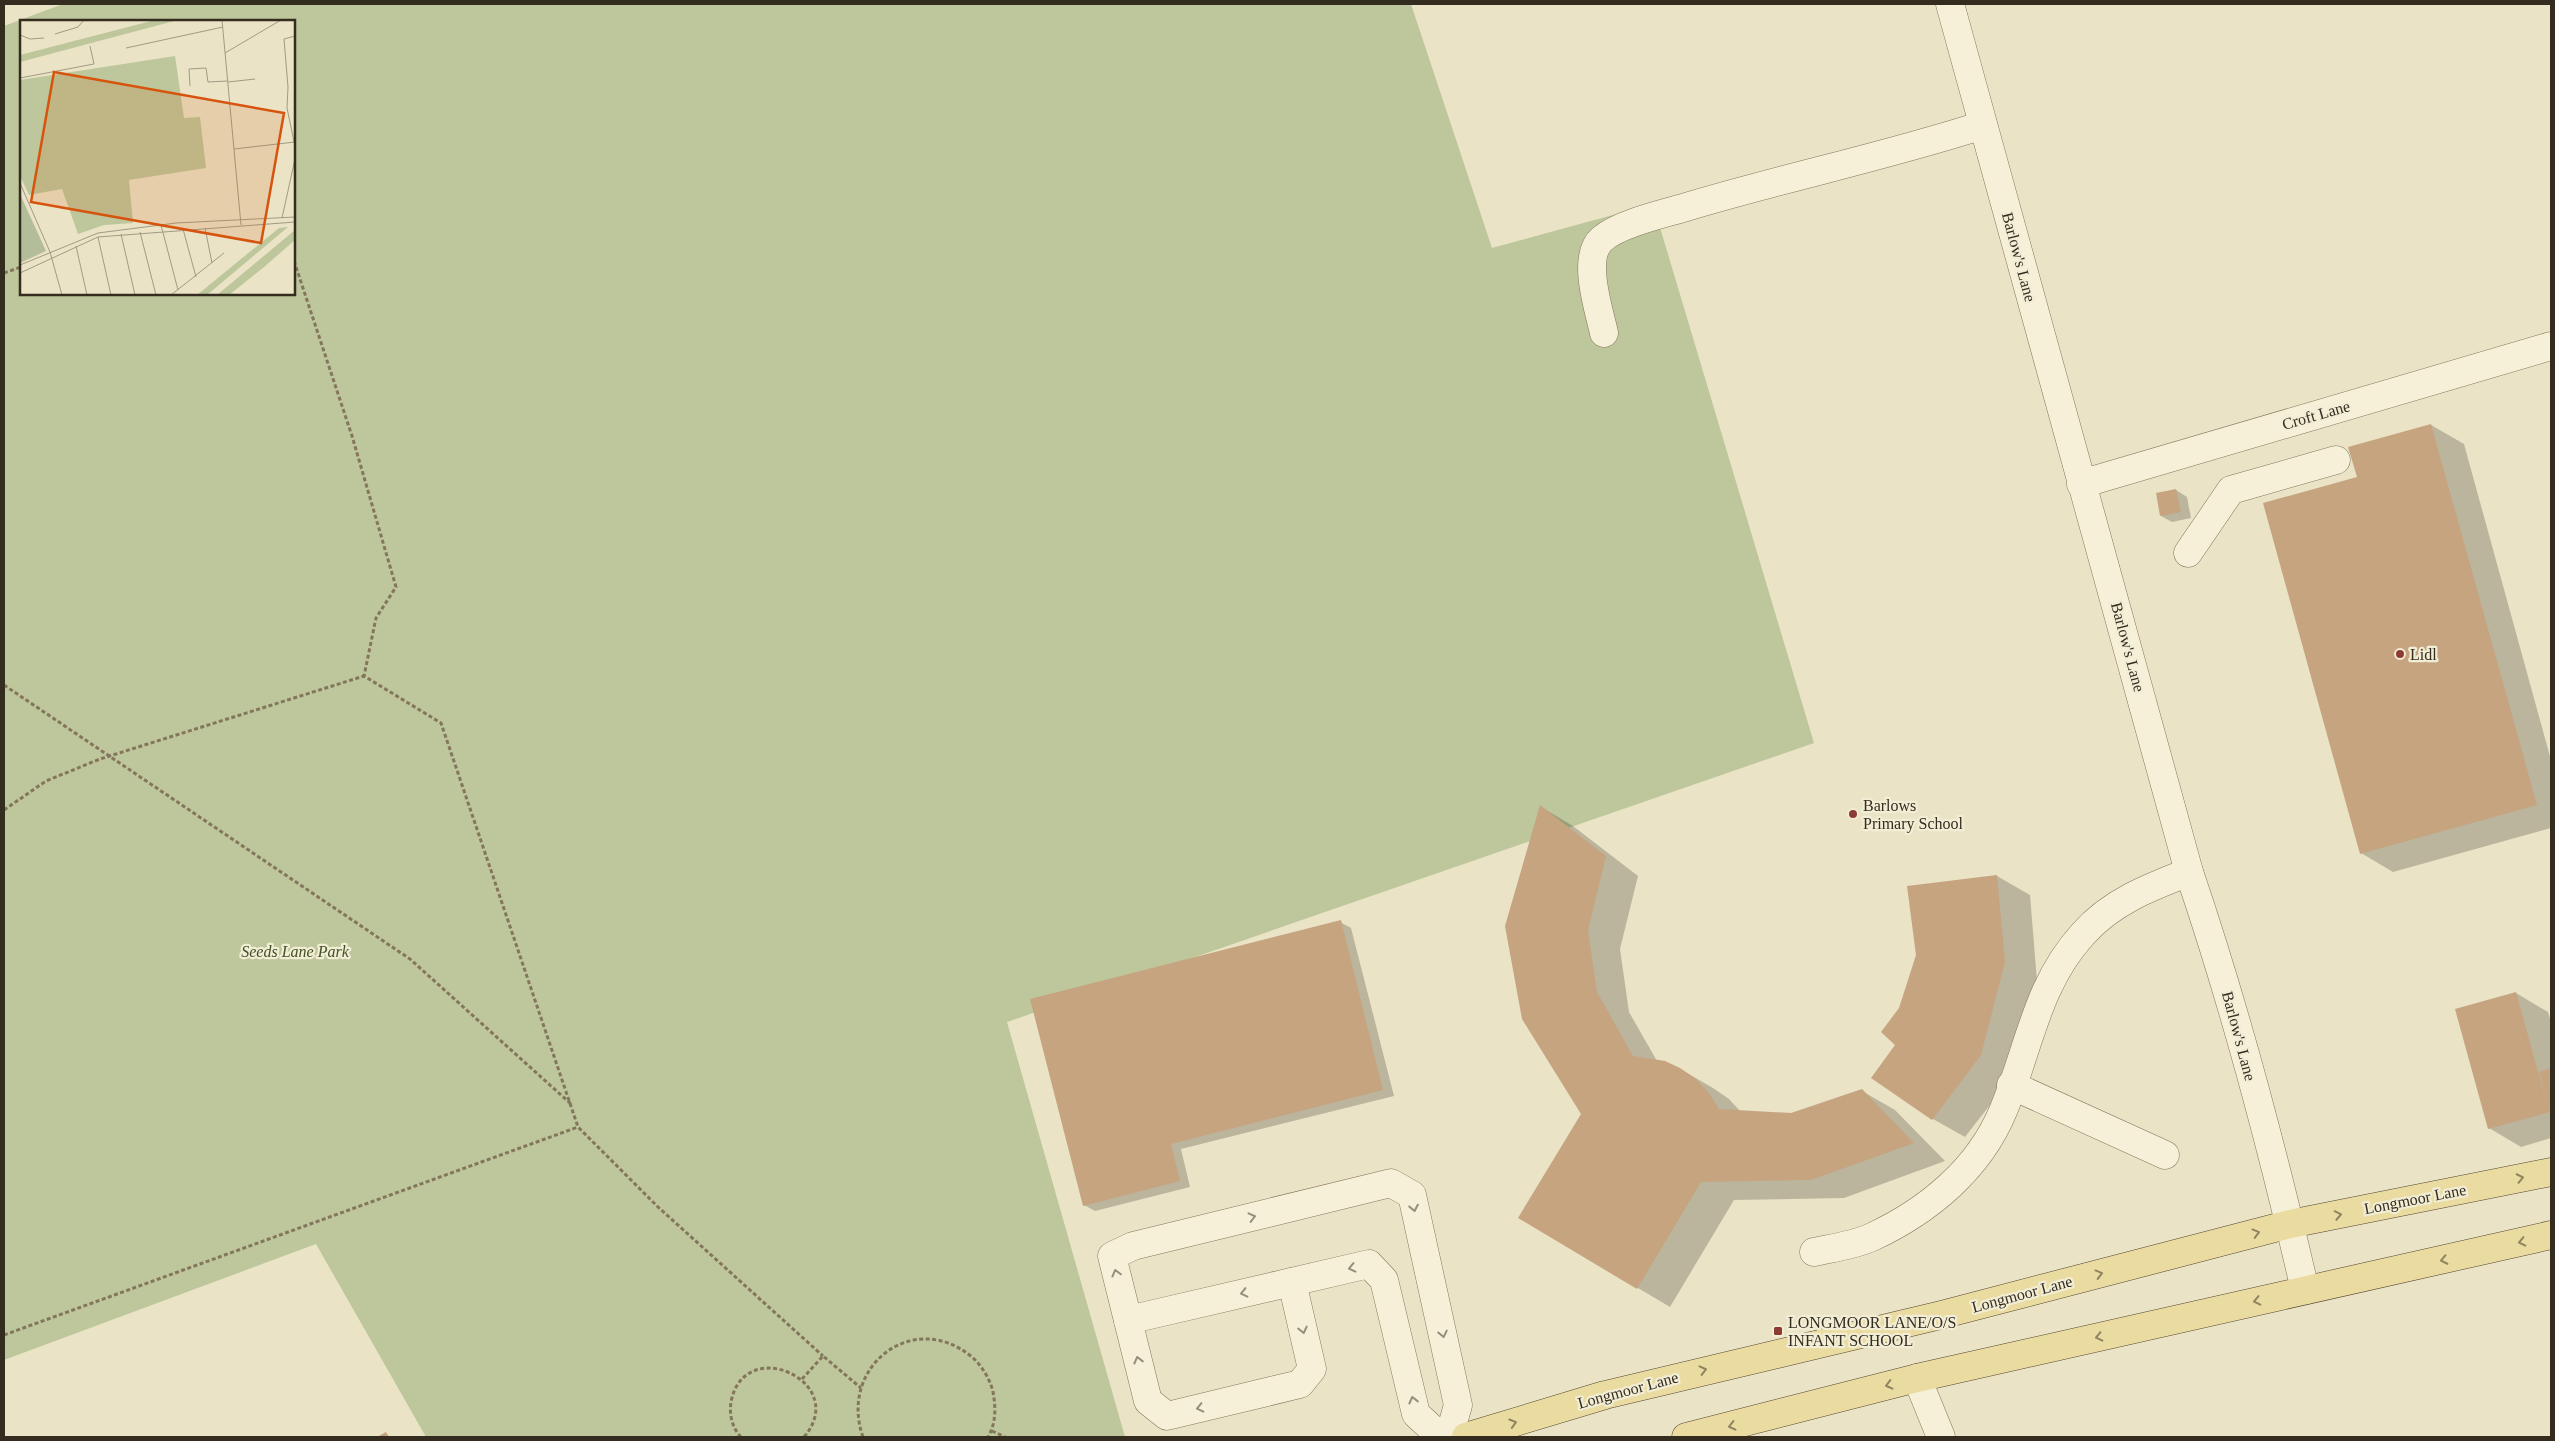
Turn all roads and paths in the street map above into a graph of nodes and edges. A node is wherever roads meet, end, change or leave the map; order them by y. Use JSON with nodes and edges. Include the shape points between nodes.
{"nodes":[{"id":1,"x":1950,"y":4,"type":"edge"},
{"id":2,"x":1983,"y":126,"type":"junction"},
{"id":3,"x":295,"y":263,"type":"edge"},
{"id":4,"x":20,"y":267,"type":"edge"},
{"id":5,"x":4,"y":273,"type":"edge"},
{"id":6,"x":1604,"y":333,"type":"dead end"},
{"id":7,"x":2551,"y":346,"type":"edge"},
{"id":8,"x":2336,"y":460,"type":"dead end"},
{"id":9,"x":2081,"y":484,"type":"junction"},
{"id":10,"x":2188,"y":553,"type":"dead end"},
{"id":11,"x":364,"y":676,"type":"junction"},
{"id":12,"x":4,"y":684,"type":"edge"},
{"id":13,"x":111,"y":756,"type":"junction"},
{"id":14,"x":4,"y":810,"type":"edge"},
{"id":15,"x":2189,"y":872,"type":"junction"},
{"id":16,"x":2011,"y":1085,"type":"junction"},
{"id":17,"x":571,"y":1104,"type":"junction"},
{"id":18,"x":578,"y":1127,"type":"junction"},
{"id":19,"x":2165,"y":1154,"type":"dead end"},
{"id":20,"x":2551,"y":1172,"type":"edge"},
{"id":21,"x":2290,"y":1224,"type":"junction"},
{"id":22,"x":2551,"y":1235,"type":"edge"},
{"id":23,"x":1814,"y":1252,"type":"dead end"},
{"id":24,"x":1292,"y":1282,"type":"junction"},
{"id":25,"x":2305,"y":1290,"type":"junction"},
{"id":26,"x":1128,"y":1320,"type":"junction"},
{"id":27,"x":4,"y":1335,"type":"edge"},
{"id":28,"x":823,"y":1356,"type":"junction"},
{"id":29,"x":1917,"y":1378,"type":"junction"},
{"id":30,"x":802,"y":1379,"type":"junction"},
{"id":31,"x":861,"y":1388,"type":"junction"},
{"id":32,"x":992,"y":1431,"type":"junction"},
{"id":33,"x":741,"y":1437,"type":"edge"},
{"id":34,"x":804,"y":1437,"type":"edge"},
{"id":35,"x":863,"y":1437,"type":"edge"},
{"id":36,"x":988,"y":1437,"type":"edge"},
{"id":37,"x":1005,"y":1437,"type":"edge"},
{"id":38,"x":1441,"y":1437,"type":"edge"},
{"id":39,"x":1449,"y":1437,"type":"edge"},
{"id":40,"x":1466,"y":1437,"type":"edge"},
{"id":41,"x":1690,"y":1437,"type":"edge"},
{"id":42,"x":1941,"y":1437,"type":"edge"}],
"edges":[{"from":1,"to":2,"type":"street","name":"Barlow's Lane"},
{"from":2,"to":6,"type":"street","via":[[1708,200],[1633,223],[1602,239],[1594,252],[1591,271]]},
{"from":2,"to":9,"type":"street","name":"Barlow's Lane"},
{"from":3,"to":11,"type":"path","via":[[352,436],[396,588],[376,618]]},
{"from":4,"to":5,"type":"path"},
{"from":7,"to":9,"type":"street","name":"Croft Lane"},
{"from":8,"to":10,"type":"street","via":[[2231,490]]},
{"from":9,"to":15,"type":"street","name":"Barlow's Lane"},
{"from":11,"to":13,"type":"path"},
{"from":11,"to":17,"type":"path","via":[[441,722]]},
{"from":12,"to":13,"type":"path"},
{"from":13,"to":14,"type":"path","via":[[46,781]]},
{"from":13,"to":17,"type":"path","via":[[410,959]]},
{"from":15,"to":16,"type":"street","via":[[2126,898],[2083,933],[2044,992]]},
{"from":15,"to":21,"type":"street","name":"Barlow's Lane","via":[[2214,945]]},
{"from":16,"to":19,"type":"street"},
{"from":16,"to":23,"type":"street","via":[[1998,1120],[1984,1145],[1955,1183],[1920,1209],[1871,1238]]},
{"from":17,"to":18,"type":"path"},
{"from":18,"to":27,"type":"path"},
{"from":18,"to":28,"type":"path","via":[[658,1207]]},
{"from":21,"to":20,"type":"main road","name":"Longmoor Lane","one_way":true},
{"from":21,"to":25,"type":"street","name":"Barlow's Lane"},
{"from":40,"to":21,"type":"main road","name":"Longmoor Lane","one_way":true,"via":[[1605,1395],[1941,1315]]},
{"from":22,"to":25,"type":"main road","one_way":true},
{"from":24,"to":26,"type":"street","one_way":true},
{"from":24,"to":26,"type":"street","one_way":true,"via":[[1312,1369],[1300,1384],[1167,1416],[1148,1401]]},
{"from":38,"to":24,"type":"street","one_way":true,"via":[[1416,1414],[1384,1280],[1369,1264]]},
{"from":25,"to":29,"type":"main road","one_way":true},
{"from":26,"to":39,"type":"street","one_way":true,"via":[[1112,1256],[1133,1246],[1391,1183],[1412,1195],[1434,1286],[1458,1405]]},
{"from":28,"to":30,"type":"path"},
{"from":28,"to":31,"type":"path"},
{"from":29,"to":41,"type":"main road","one_way":true},
{"from":29,"to":42,"type":"street"},
{"from":30,"to":33,"type":"path","via":[[790,1371],[776,1368],[756,1372],[739,1384],[730,1409],[732,1423]]},
{"from":30,"to":34,"type":"path","via":[[815,1404],[814,1418]]},
{"from":31,"to":32,"type":"path","via":[[877,1359],[895,1347],[916,1340],[940,1340],[962,1349],[980,1364],[992,1384],[996,1408]]},
{"from":31,"to":35,"type":"path","via":[[857,1399]]},
{"from":32,"to":36,"type":"path"},
{"from":32,"to":37,"type":"path"}]}
